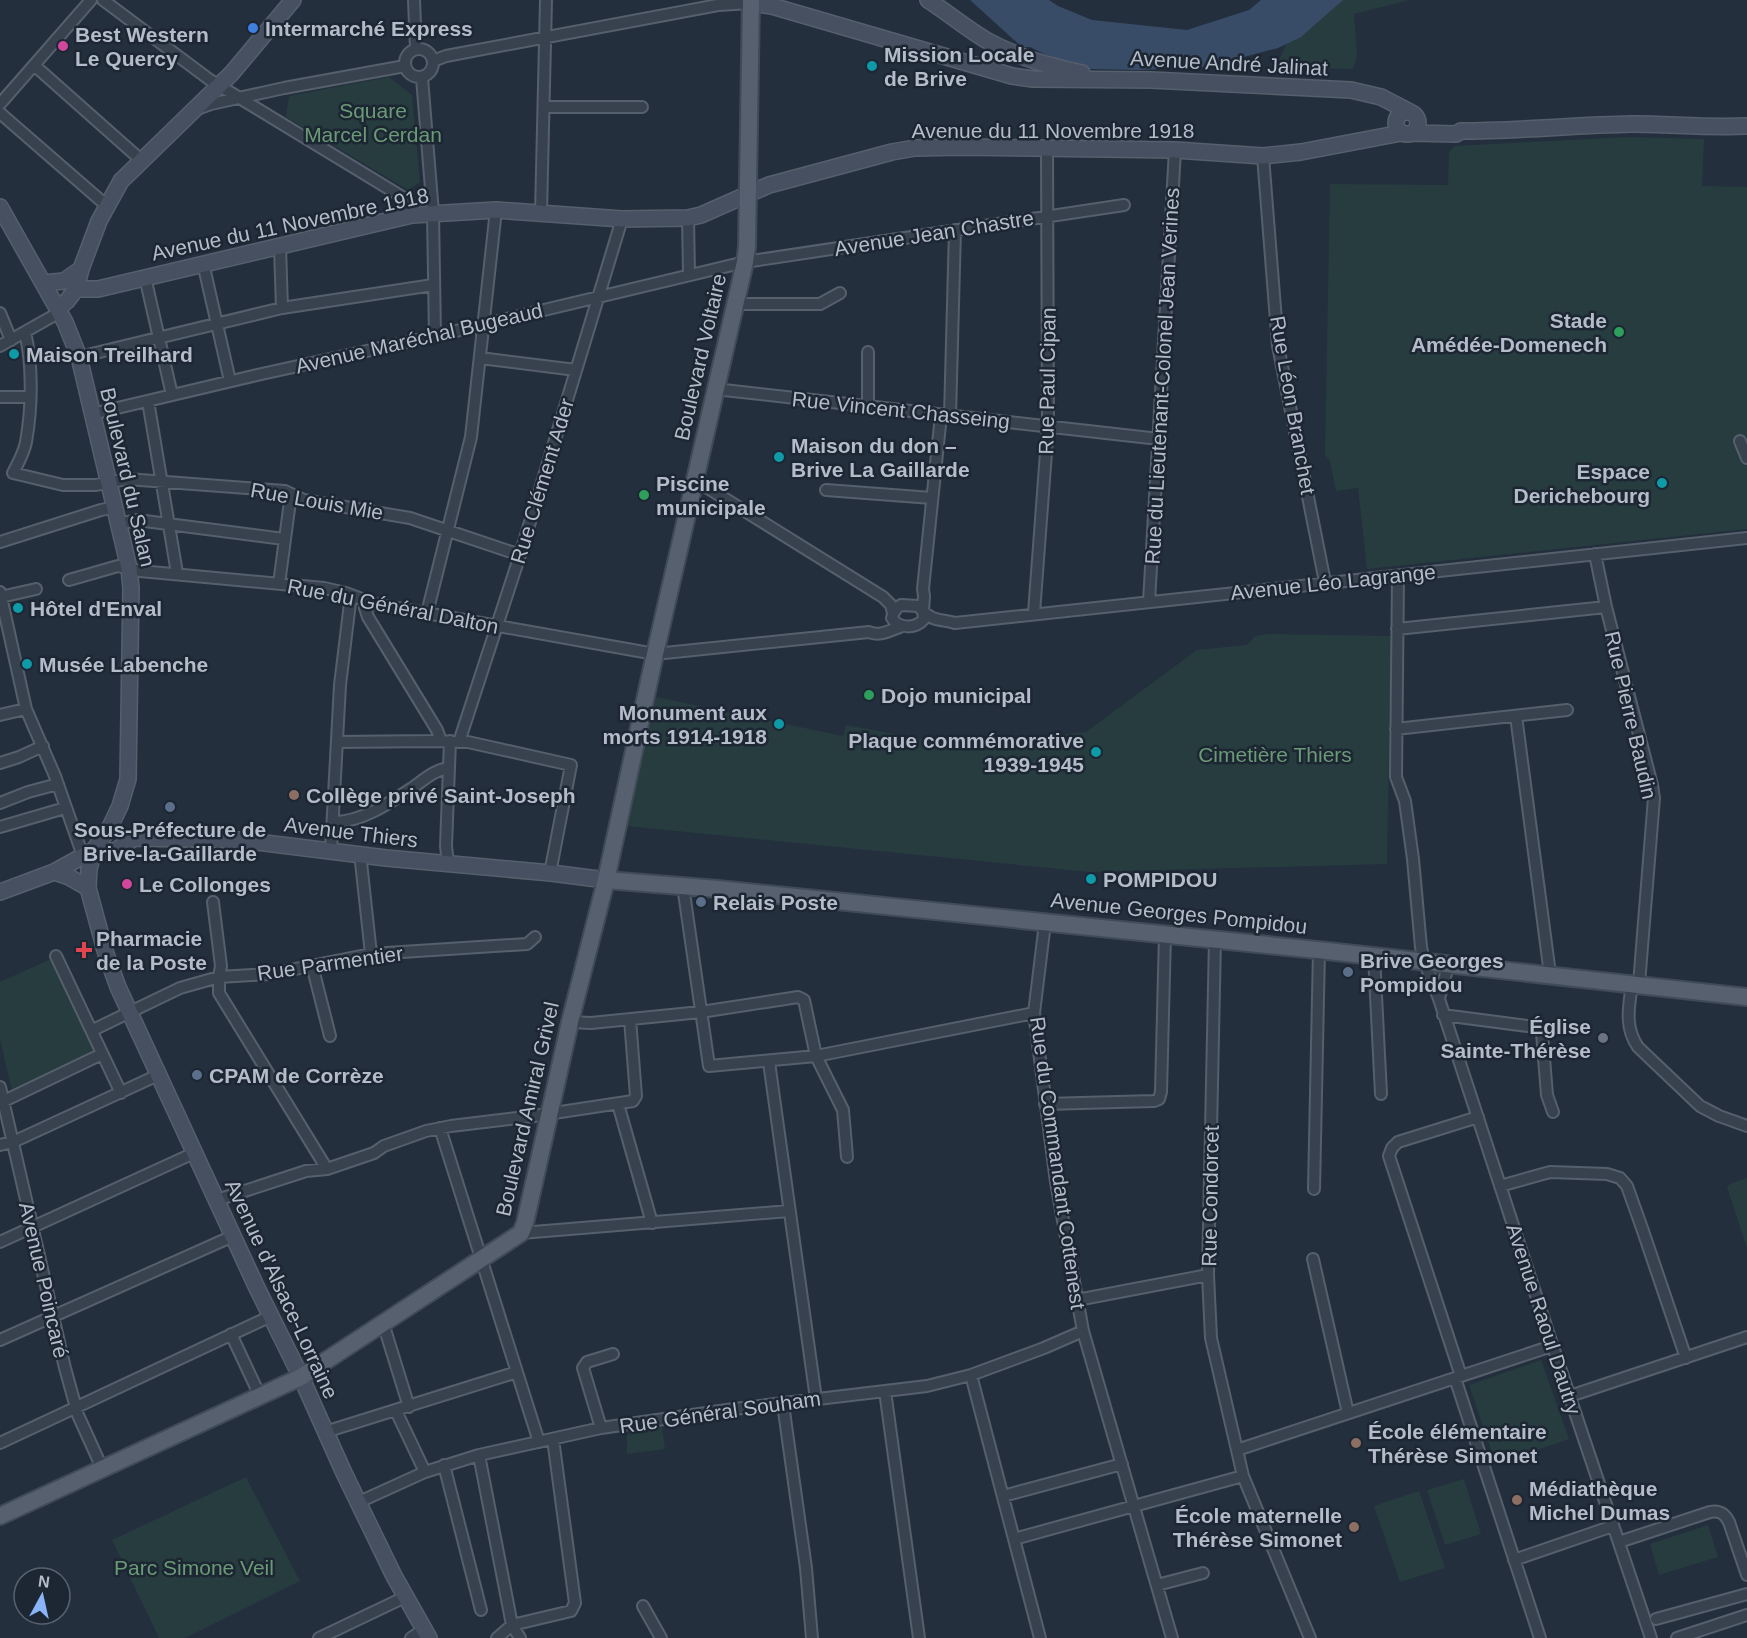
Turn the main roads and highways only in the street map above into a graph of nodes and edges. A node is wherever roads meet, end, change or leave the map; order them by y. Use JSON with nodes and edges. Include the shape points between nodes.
{"nodes":[{"id":1,"x":751,"y":2,"type":"edge"},
{"id":2,"x":606,"y":880,"type":"junction"},
{"id":3,"x":1747,"y":997,"type":"edge"},
{"id":4,"x":0,"y":1516,"type":"edge"}],
"edges":[{"from":1,"to":2,"type":"main road","name":"Boulevard Voltaire","via":[[745,262]]},
{"from":2,"to":3,"type":"main road","name":"Avenue Georges Pompidou","via":[[1215,939]]},
{"from":2,"to":4,"type":"main road","name":"Boulevard Amiral Grivel","via":[[521,1233],[301,1377]]}]}
